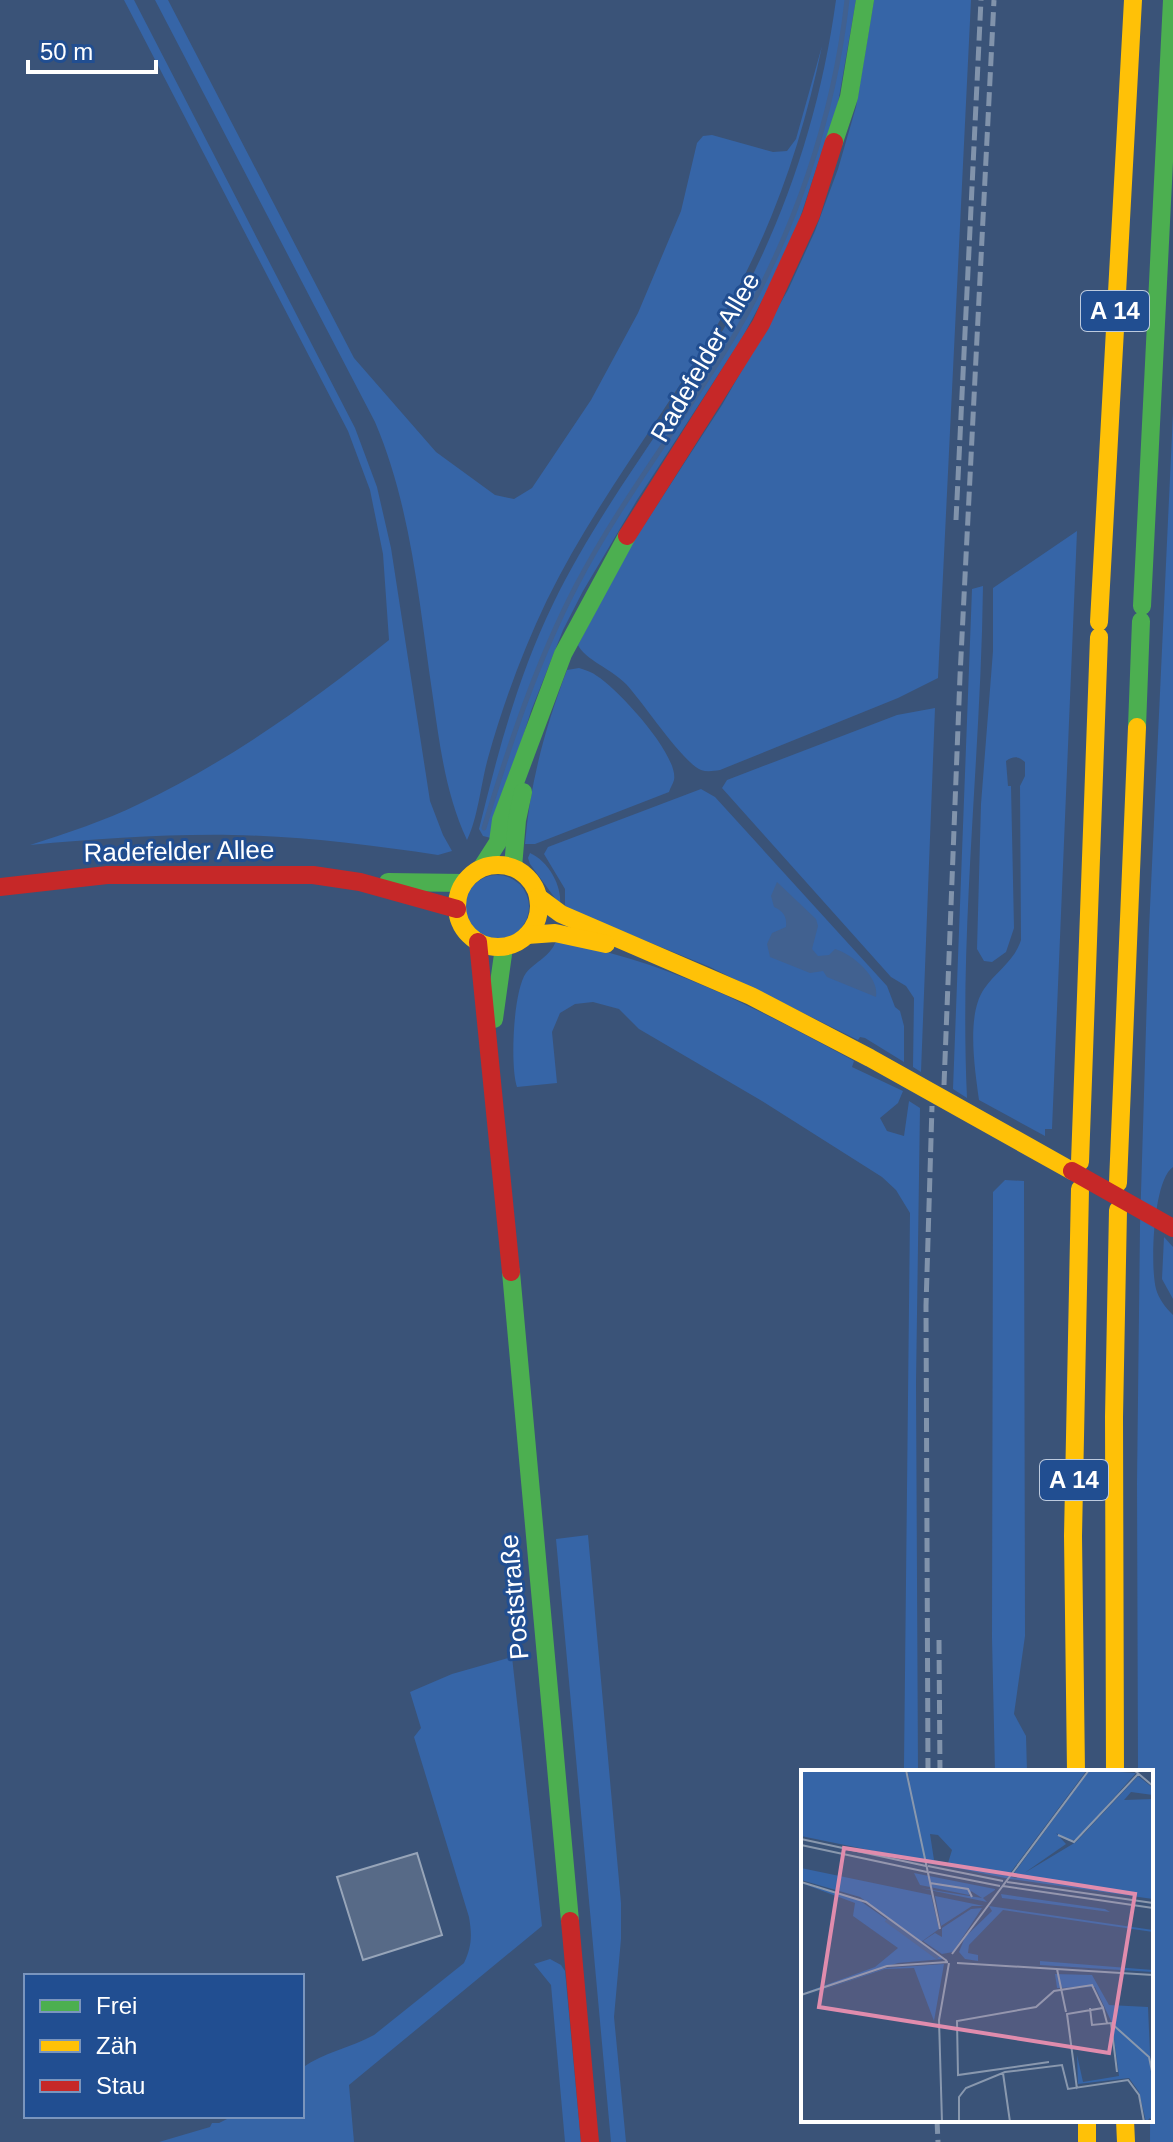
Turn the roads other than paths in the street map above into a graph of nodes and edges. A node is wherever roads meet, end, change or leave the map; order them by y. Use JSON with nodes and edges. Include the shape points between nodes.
{"nodes":[{"id":1,"x":865,"y":0,"type":"edge"},
{"id":2,"x":1133,"y":0,"type":"edge"},
{"id":3,"x":1172,"y":0,"type":"edge"},
{"id":4,"x":539,"y":719,"type":"junction"},
{"id":5,"x":482,"y":867,"type":"junction"},
{"id":6,"x":513,"y":867,"type":"junction"},
{"id":7,"x":360,"y":882,"type":"junction"},
{"id":8,"x":464,"y":883,"type":"junction"},
{"id":9,"x":0,"y":887,"type":"edge"},
{"id":10,"x":538,"y":897,"type":"junction"},
{"id":11,"x":457,"y":909,"type":"junction"},
{"id":12,"x":527,"y":935,"type":"junction"},
{"id":13,"x":478,"y":942,"type":"junction"},
{"id":14,"x":504,"y":947,"type":"junction"},
{"id":15,"x":650,"y":953,"type":"junction"},
{"id":16,"x":490,"y":1047,"type":"junction"},
{"id":17,"x":1080,"y":1162,"type":"dead end"},
{"id":18,"x":1118,"y":1183,"type":"dead end"},
{"id":19,"x":1080,"y":1189,"type":"dead end"},
{"id":20,"x":1118,"y":1210,"type":"dead end"},
{"id":21,"x":1173,"y":1228,"type":"edge"},
{"id":22,"x":1076,"y":1770,"type":"edge"},
{"id":23,"x":1115,"y":1770,"type":"edge"},
{"id":24,"x":1125,"y":2122,"type":"edge"},
{"id":25,"x":590,"y":2142,"type":"edge"},
{"id":26,"x":1126,"y":2142,"type":"edge"}],
"edges":[{"from":1,"to":4,"type":"main road","name":"Radefelder Allee","via":[[849,97],[811,215],[761,324],[637,517],[578,624]]},
{"from":2,"to":17,"type":"main road","number":"A 14","via":[[1099,630]]},
{"from":3,"to":18,"type":"main road","number":"A 14"},
{"from":4,"to":5,"type":"main road","name":"Radefelder Allee","via":[[501,820],[498,842]]},
{"from":4,"to":6,"type":"main road","name":"Radefelder Allee","via":[[517,820]]},
{"from":5,"to":6,"type":"main road"},
{"from":5,"to":8,"type":"main road"},
{"from":6,"to":10,"type":"main road","via":[[525,874]]},
{"from":7,"to":8,"type":"main road"},
{"from":7,"to":9,"type":"main road","name":"Radefelder Allee","via":[[313,875],[107,875]]},
{"from":7,"to":11,"type":"main road"},
{"from":8,"to":11,"type":"main road"},
{"from":10,"to":12,"type":"main road","via":[[539,911]]},
{"from":10,"to":15,"type":"main road","via":[[561,914]]},
{"from":11,"to":13,"type":"main road","via":[[460,922]]},
{"from":12,"to":14,"type":"main road"},
{"from":12,"to":15,"type":"main road","via":[[555,933]]},
{"from":13,"to":14,"type":"main road"},
{"from":13,"to":16,"type":"main road","name":"Poststraße"},
{"from":14,"to":16,"type":"main road","name":"Poststraße"},
{"from":15,"to":21,"type":"main road","via":[[751,996],[870,1058]]},
{"from":16,"to":25,"type":"main road","name":"Poststraße"},
{"from":19,"to":22,"type":"main road","number":"A 14","via":[[1073,1504]]},
{"from":20,"to":23,"type":"main road","number":"A 14"},
{"from":24,"to":26,"type":"main road"}]}
